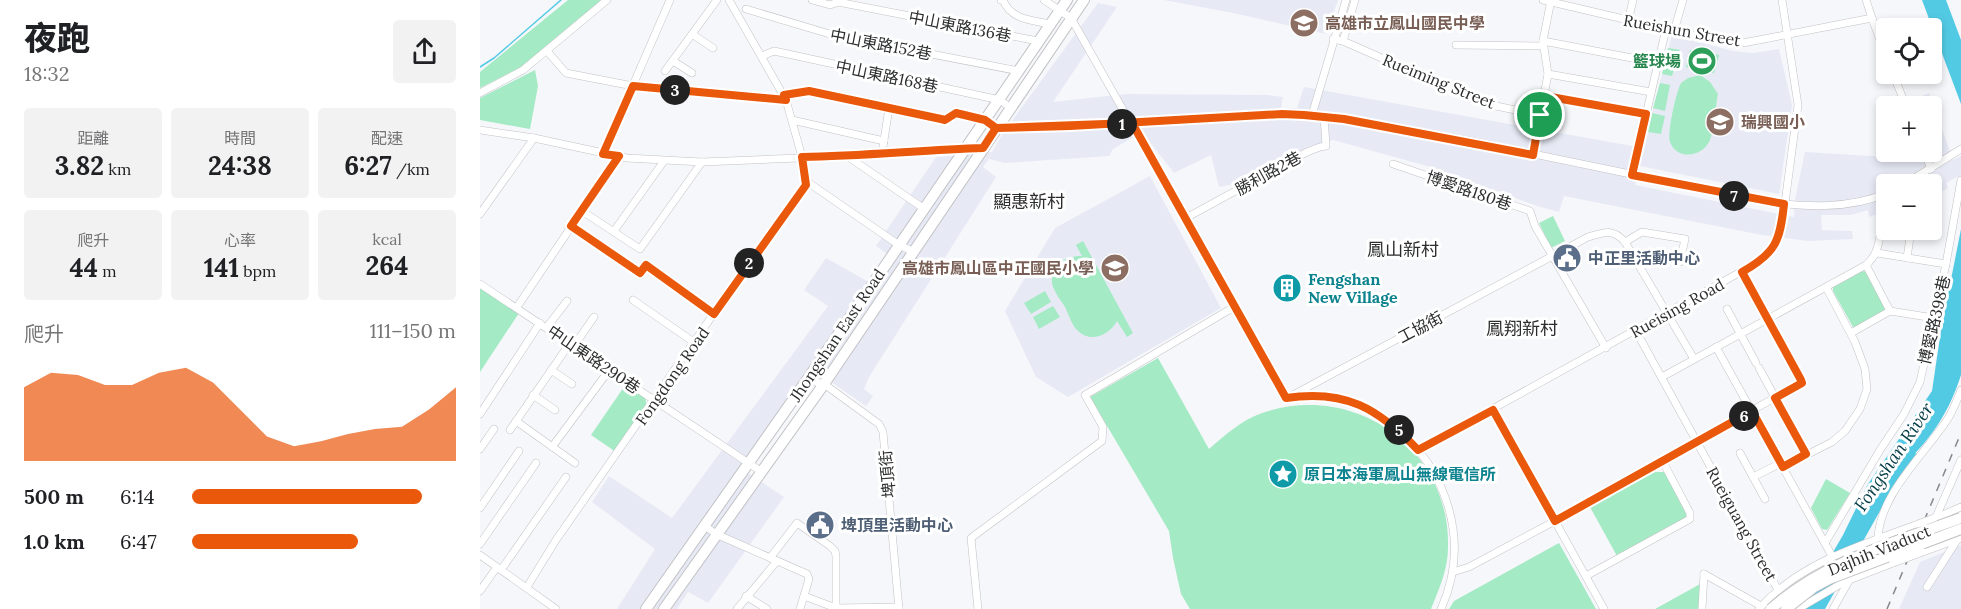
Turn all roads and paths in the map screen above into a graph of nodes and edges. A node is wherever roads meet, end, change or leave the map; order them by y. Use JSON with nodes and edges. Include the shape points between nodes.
{"nodes":[{"id":1,"x":607,"y":0,"type":"edge"},
{"id":2,"x":670,"y":0,"type":"edge"},
{"id":3,"x":717,"y":0,"type":"edge"},
{"id":4,"x":729,"y":0,"type":"edge"},
{"id":5,"x":749,"y":0,"type":"edge"},
{"id":6,"x":812,"y":0,"type":"edge"},
{"id":7,"x":1001,"y":0,"type":"edge"},
{"id":8,"x":1044,"y":0,"type":"edge"},
{"id":9,"x":1066,"y":0,"type":"edge"},
{"id":10,"x":1084,"y":0,"type":"edge"},
{"id":11,"x":1346,"y":0,"type":"edge"},
{"id":12,"x":1355,"y":0,"type":"edge"},
{"id":13,"x":1633,"y":0,"type":"edge"},
{"id":14,"x":1683,"y":0,"type":"edge"},
{"id":15,"x":1782,"y":0,"type":"edge"},
{"id":16,"x":1866,"y":0,"type":"edge"},
{"id":17,"x":1548,"y":1,"type":"edge"},
{"id":18,"x":746,"y":9,"type":"junction"},
{"id":19,"x":1059,"y":10,"type":"junction"},
{"id":20,"x":1071,"y":18,"type":"junction"},
{"id":21,"x":1872,"y":18,"type":"junction"},
{"id":22,"x":742,"y":21,"type":"junction"},
{"id":23,"x":1628,"y":21,"type":"junction"},
{"id":24,"x":1050,"y":24,"type":"junction"},
{"id":25,"x":1666,"y":29,"type":"junction"},
{"id":26,"x":1876,"y":29,"type":"edge"},
{"id":27,"x":1674,"y":31,"type":"junction"},
{"id":28,"x":692,"y":34,"type":"junction"},
{"id":29,"x":1787,"y":35,"type":"junction"},
{"id":30,"x":1333,"y":39,"type":"junction"},
{"id":31,"x":1038,"y":41,"type":"junction"},
{"id":32,"x":1343,"y":41,"type":"junction"},
{"id":33,"x":1543,"y":43,"type":"junction"},
{"id":34,"x":1456,"y":45,"type":"dead end"},
{"id":35,"x":713,"y":48,"type":"dead end"},
{"id":36,"x":547,"y":51,"type":"junction"},
{"id":37,"x":762,"y":56,"type":"junction"},
{"id":38,"x":673,"y":61,"type":"junction"},
{"id":39,"x":1658,"y":63,"type":"junction"},
{"id":40,"x":665,"y":71,"type":"dead end"},
{"id":41,"x":1019,"y":71,"type":"junction"},
{"id":42,"x":692,"y":73,"type":"dead end"},
{"id":43,"x":1548,"y":74,"type":"junction"},
{"id":44,"x":633,"y":86,"type":"junction"},
{"id":45,"x":1651,"y":92,"type":"junction"},
{"id":46,"x":480,"y":93,"type":"edge"},
{"id":47,"x":1545,"y":96,"type":"junction"},
{"id":48,"x":785,"y":98,"type":"junction"},
{"id":49,"x":1000,"y":100,"type":"junction"},
{"id":50,"x":889,"y":108,"type":"junction"},
{"id":51,"x":1011,"y":108,"type":"junction"},
{"id":52,"x":1646,"y":114,"type":"junction"},
{"id":53,"x":1311,"y":115,"type":"junction"},
{"id":54,"x":1540,"y":115,"type":"junction"},
{"id":55,"x":1324,"y":116,"type":"junction"},
{"id":56,"x":792,"y":120,"type":"junction"},
{"id":57,"x":985,"y":120,"type":"junction"},
{"id":58,"x":1132,"y":123,"type":"junction"},
{"id":59,"x":996,"y":128,"type":"junction"},
{"id":60,"x":480,"y":130,"type":"edge"},
{"id":61,"x":534,"y":138,"type":"junction"},
{"id":62,"x":884,"y":141,"type":"junction"},
{"id":63,"x":965,"y":148,"type":"junction"},
{"id":64,"x":983,"y":148,"type":"junction"},
{"id":65,"x":1961,"y":149,"type":"edge"},
{"id":66,"x":882,"y":153,"type":"junction"},
{"id":67,"x":603,"y":154,"type":"junction"},
{"id":68,"x":1533,"y":155,"type":"junction"},
{"id":69,"x":619,"y":156,"type":"junction"},
{"id":70,"x":847,"y":156,"type":"junction"},
{"id":71,"x":802,"y":157,"type":"junction"},
{"id":72,"x":664,"y":161,"type":"junction"},
{"id":73,"x":702,"y":162,"type":"junction"},
{"id":74,"x":1929,"y":162,"type":"edge"},
{"id":75,"x":1394,"y":164,"type":"dead end"},
{"id":76,"x":1932,"y":169,"type":"junction"},
{"id":77,"x":1923,"y":174,"type":"edge"},
{"id":78,"x":1632,"y":175,"type":"junction"},
{"id":79,"x":1961,"y":180,"type":"edge"},
{"id":80,"x":806,"y":181,"type":"junction"},
{"id":81,"x":1876,"y":196,"type":"edge"},
{"id":82,"x":1784,"y":204,"type":"junction"},
{"id":83,"x":923,"y":208,"type":"junction"},
{"id":84,"x":582,"y":211,"type":"junction"},
{"id":85,"x":480,"y":214,"type":"edge"},
{"id":86,"x":1184,"y":219,"type":"junction"},
{"id":87,"x":571,"y":226,"type":"junction"},
{"id":88,"x":614,"y":231,"type":"junction"},
{"id":89,"x":1879,"y":240,"type":"edge"},
{"id":90,"x":1910,"y":240,"type":"edge"},
{"id":91,"x":1625,"y":242,"type":"junction"},
{"id":92,"x":899,"y":245,"type":"junction"},
{"id":93,"x":914,"y":252,"type":"junction"},
{"id":94,"x":1877,"y":253,"type":"junction"},
{"id":95,"x":1554,"y":256,"type":"junction"},
{"id":96,"x":1907,"y":258,"type":"junction"},
{"id":97,"x":1680,"y":262,"type":"dead end"},
{"id":98,"x":1946,"y":264,"type":"junction"},
{"id":99,"x":1866,"y":265,"type":"junction"},
{"id":100,"x":1742,"y":272,"type":"junction"},
{"id":101,"x":480,"y":284,"type":"edge"},
{"id":102,"x":1826,"y":287,"type":"junction"},
{"id":103,"x":633,"y":300,"type":"dead end"},
{"id":104,"x":567,"y":301,"type":"dead end"},
{"id":105,"x":517,"y":307,"type":"junction"},
{"id":106,"x":1234,"y":307,"type":"junction"},
{"id":107,"x":1727,"y":309,"type":"dead end"},
{"id":108,"x":1890,"y":311,"type":"junction"},
{"id":109,"x":1667,"y":313,"type":"junction"},
{"id":110,"x":714,"y":314,"type":"junction"},
{"id":111,"x":594,"y":317,"type":"dead end"},
{"id":112,"x":1934,"y":318,"type":"junction"},
{"id":113,"x":1768,"y":319,"type":"junction"},
{"id":114,"x":544,"y":325,"type":"junction"},
{"id":115,"x":1636,"y":331,"type":"junction"},
{"id":116,"x":1851,"y":333,"type":"junction"},
{"id":117,"x":1740,"y":334,"type":"junction"},
{"id":118,"x":695,"y":343,"type":"junction"},
{"id":119,"x":572,"y":344,"type":"junction"},
{"id":120,"x":1716,"y":347,"type":"junction"},
{"id":121,"x":1606,"y":348,"type":"junction"},
{"id":122,"x":1694,"y":360,"type":"junction"},
{"id":123,"x":609,"y":369,"type":"junction"},
{"id":124,"x":551,"y":370,"type":"junction"},
{"id":125,"x":1662,"y":377,"type":"junction"},
{"id":126,"x":807,"y":380,"type":"junction"},
{"id":127,"x":572,"y":384,"type":"dead end"},
{"id":128,"x":824,"y":384,"type":"junction"},
{"id":129,"x":1961,"y":390,"type":"edge"},
{"id":130,"x":533,"y":395,"type":"junction"},
{"id":131,"x":1286,"y":398,"type":"junction"},
{"id":132,"x":1775,"y":398,"type":"junction"},
{"id":133,"x":655,"y":400,"type":"junction"},
{"id":134,"x":555,"y":410,"type":"dead end"},
{"id":135,"x":1493,"y":410,"type":"junction"},
{"id":136,"x":1752,"y":411,"type":"junction"},
{"id":137,"x":480,"y":414,"type":"edge"},
{"id":138,"x":516,"y":421,"type":"junction"},
{"id":139,"x":494,"y":429,"type":"dead end"},
{"id":140,"x":510,"y":430,"type":"dead end"},
{"id":141,"x":1697,"y":443,"type":"junction"},
{"id":142,"x":552,"y":447,"type":"junction"},
{"id":143,"x":480,"y":448,"type":"edge"},
{"id":144,"x":1418,"y":450,"type":"junction"},
{"id":145,"x":519,"y":451,"type":"dead end"},
{"id":146,"x":1740,"y":453,"type":"dead end"},
{"id":147,"x":1806,"y":454,"type":"junction"},
{"id":148,"x":1961,"y":460,"type":"edge"},
{"id":149,"x":1663,"y":462,"type":"junction"},
{"id":150,"x":536,"y":463,"type":"dead end"},
{"id":151,"x":575,"y":463,"type":"dead end"},
{"id":152,"x":749,"y":463,"type":"junction"},
{"id":153,"x":1782,"y":465,"type":"junction"},
{"id":154,"x":762,"y":472,"type":"junction"},
{"id":155,"x":566,"y":477,"type":"dead end"},
{"id":156,"x":1753,"y":477,"type":"junction"},
{"id":157,"x":1765,"y":499,"type":"dead end"},
{"id":158,"x":1961,"y":507,"type":"edge"},
{"id":159,"x":480,"y":508,"type":"edge"},
{"id":160,"x":1935,"y":518,"type":"junction"},
{"id":161,"x":1961,"y":518,"type":"edge"},
{"id":162,"x":1555,"y":521,"type":"junction"},
{"id":163,"x":705,"y":526,"type":"junction"},
{"id":164,"x":1961,"y":529,"type":"edge"},
{"id":165,"x":716,"y":534,"type":"junction"},
{"id":166,"x":1959,"y":539,"type":"edge"},
{"id":167,"x":1875,"y":540,"type":"junction"},
{"id":168,"x":1825,"y":543,"type":"junction"},
{"id":169,"x":480,"y":544,"type":"edge"},
{"id":170,"x":480,"y":555,"type":"edge"},
{"id":171,"x":1834,"y":556,"type":"junction"},
{"id":172,"x":774,"y":559,"type":"junction"},
{"id":173,"x":499,"y":568,"type":"junction"},
{"id":174,"x":1452,"y":572,"type":"junction"},
{"id":175,"x":1586,"y":576,"type":"junction"},
{"id":176,"x":1847,"y":581,"type":"junction"},
{"id":177,"x":526,"y":587,"type":"junction"},
{"id":178,"x":1927,"y":587,"type":"dead end"},
{"id":179,"x":1778,"y":590,"type":"junction"},
{"id":180,"x":480,"y":591,"type":"edge"},
{"id":181,"x":804,"y":596,"type":"junction"},
{"id":182,"x":746,"y":597,"type":"junction"},
{"id":183,"x":899,"y":608,"type":"edge"},
{"id":184,"x":1764,"y":608,"type":"edge"},
{"id":185,"x":556,"y":609,"type":"edge"},
{"id":186,"x":646,"y":609,"type":"edge"},
{"id":187,"x":664,"y":609,"type":"edge"},
{"id":188,"x":737,"y":609,"type":"edge"},
{"id":189,"x":767,"y":609,"type":"edge"},
{"id":190,"x":800,"y":609,"type":"edge"},
{"id":191,"x":836,"y":609,"type":"edge"},
{"id":192,"x":978,"y":609,"type":"edge"},
{"id":193,"x":1441,"y":609,"type":"edge"},
{"id":194,"x":1604,"y":609,"type":"edge"},
{"id":195,"x":1702,"y":609,"type":"edge"},
{"id":196,"x":1786,"y":609,"type":"edge"},
{"id":197,"x":1798,"y":609,"type":"edge"},
{"id":198,"x":1833,"y":609,"type":"edge"}],
"edges":[{"from":1,"to":36,"type":"street"},
{"from":2,"to":44,"type":"street"},
{"from":3,"to":28,"type":"street"},
{"from":4,"to":22,"type":"street"},
{"from":5,"to":18,"type":"street"},
{"from":6,"to":31,"type":"street","name":"中山東路136巷"},
{"from":7,"to":24,"type":"street","via":[[1021,18]]},
{"from":8,"to":19,"type":"street"},
{"from":9,"to":19,"type":"main road","name":"Jhongshan East Road"},
{"from":10,"to":20,"type":"main road","name":"Jhongshan East Road"},
{"from":11,"to":30,"type":"street"},
{"from":12,"to":32,"type":"street"},
{"from":13,"to":23,"type":"street"},
{"from":14,"to":27,"type":"street"},
{"from":15,"to":29,"type":"street","name":"Rueising Road"},
{"from":16,"to":21,"type":"street"},
{"from":17,"to":23,"type":"street","name":"Rueishun Street"},
{"from":17,"to":33,"type":"street"},
{"from":18,"to":22,"type":"street"},
{"from":18,"to":41,"type":"street","name":"中山東路152巷","via":[[833,35]]},
{"from":19,"to":20,"type":"street"},
{"from":19,"to":24,"type":"main road","name":"Jhongshan East Road"},
{"from":20,"to":51,"type":"main road","name":"Jhongshan East Road"},
{"from":20,"to":58,"type":"street"},
{"from":21,"to":26,"type":"street"},
{"from":21,"to":29,"type":"street","name":"Rueishun Street"},
{"from":22,"to":37,"type":"street"},
{"from":23,"to":25,"type":"street","name":"Rueishun Street"},
{"from":24,"to":31,"type":"main road","name":"Jhongshan East Road"},
{"from":25,"to":27,"type":"street","name":"Rueishun Street"},
{"from":25,"to":39,"type":"street"},
{"from":27,"to":29,"type":"street","name":"Rueishun Street","via":[[1743,43]]},
{"from":28,"to":35,"type":"street"},
{"from":28,"to":38,"type":"street"},
{"from":29,"to":82,"type":"street","name":"Rueising Road","via":[[1798,105]]},
{"from":30,"to":32,"type":"street","name":"Rueiming Street"},
{"from":30,"to":53,"type":"street"},
{"from":31,"to":41,"type":"main road","name":"Jhongshan East Road"},
{"from":32,"to":54,"type":"street","name":"Rueiming Street","via":[[1486,104]]},
{"from":33,"to":34,"type":"street"},
{"from":33,"to":39,"type":"street"},
{"from":33,"to":43,"type":"street"},
{"from":36,"to":44,"type":"street","via":[[566,73]]},
{"from":36,"to":46,"type":"street","via":[[523,70]]},
{"from":37,"to":48,"type":"street"},
{"from":37,"to":49,"type":"street","name":"中山東路168巷","via":[[774,51]]},
{"from":38,"to":40,"type":"street"},
{"from":38,"to":42,"type":"street"},
{"from":39,"to":45,"type":"street"},
{"from":41,"to":49,"type":"main road","name":"Jhongshan East Road"},
{"from":43,"to":45,"type":"street"},
{"from":43,"to":47,"type":"street"},
{"from":44,"to":48,"type":"street"},
{"from":44,"to":67,"type":"street"},
{"from":45,"to":52,"type":"street"},
{"from":47,"to":52,"type":"street"},
{"from":47,"to":54,"type":"street"},
{"from":48,"to":50,"type":"street","via":[[809,91]]},
{"from":48,"to":56,"type":"street"},
{"from":49,"to":51,"type":"street","name":"中山東路168巷"},
{"from":49,"to":57,"type":"main road","name":"Jhongshan East Road"},
{"from":50,"to":57,"type":"street","via":[[945,120],[956,113]]},
{"from":50,"to":62,"type":"street"},
{"from":51,"to":59,"type":"main road","name":"Jhongshan East Road"},
{"from":52,"to":78,"type":"street"},
{"from":53,"to":55,"type":"street"},
{"from":53,"to":58,"type":"street"},
{"from":54,"to":68,"type":"street"},
{"from":55,"to":68,"type":"street"},
{"from":55,"to":86,"type":"street","name":"勝利路2巷","via":[[1326,146],[1307,152]]},
{"from":56,"to":62,"type":"street"},
{"from":56,"to":71,"type":"street"},
{"from":57,"to":59,"type":"street"},
{"from":57,"to":63,"type":"main road","name":"Jhongshan East Road"},
{"from":58,"to":59,"type":"street"},
{"from":58,"to":86,"type":"street"},
{"from":59,"to":64,"type":"main road","name":"Jhongshan East Road"},
{"from":60,"to":61,"type":"street"},
{"from":61,"to":67,"type":"street"},
{"from":61,"to":85,"type":"street"},
{"from":62,"to":66,"type":"street"},
{"from":63,"to":64,"type":"street"},
{"from":63,"to":66,"type":"street"},
{"from":63,"to":83,"type":"main road","name":"Jhongshan East Road"},
{"from":64,"to":93,"type":"main road","name":"Jhongshan East Road"},
{"from":65,"to":76,"type":"street"},
{"from":66,"to":70,"type":"street"},
{"from":67,"to":69,"type":"street"},
{"from":68,"to":78,"type":"street"},
{"from":69,"to":72,"type":"street"},
{"from":69,"to":84,"type":"street"},
{"from":70,"to":71,"type":"street"},
{"from":70,"to":83,"type":"street"},
{"from":71,"to":73,"type":"street"},
{"from":71,"to":80,"type":"street"},
{"from":72,"to":73,"type":"street"},
{"from":72,"to":88,"type":"street"},
{"from":73,"to":88,"type":"street","via":[[640,249]]},
{"from":74,"to":76,"type":"street"},
{"from":75,"to":95,"type":"street","name":"博愛路180巷","via":[[1530,211]]},
{"from":76,"to":77,"type":"street"},
{"from":78,"to":82,"type":"street"},
{"from":79,"to":98,"type":"street","name":"博愛路398巷"},
{"from":80,"to":92,"type":"street"},
{"from":80,"to":110,"type":"street","name":"Fongdong Road"},
{"from":81,"to":82,"type":"street","via":[[1832,206]]},
{"from":82,"to":100,"type":"street","name":"Rueising Road","via":[[1774,248]]},
{"from":83,"to":92,"type":"main road","name":"Jhongshan East Road"},
{"from":84,"to":87,"type":"street"},
{"from":84,"to":88,"type":"street"},
{"from":86,"to":106,"type":"street"},
{"from":87,"to":105,"type":"street"},
{"from":87,"to":110,"type":"street","via":[[640,273],[646,265]]},
{"from":89,"to":94,"type":"street"},
{"from":90,"to":96,"type":"street"},
{"from":91,"to":95,"type":"street","name":"工協街","via":[[1618,234],[1606,232],[1588,237]]},
{"from":91,"to":97,"type":"street","via":[[1642,232],[1685,239]]},
{"from":91,"to":109,"type":"street"},
{"from":92,"to":93,"type":"street"},
{"from":92,"to":126,"type":"main road","name":"Jhongshan East Road"},
{"from":93,"to":128,"type":"main road","name":"Jhongshan East Road"},
{"from":94,"to":96,"type":"street"},
{"from":94,"to":99,"type":"street"},
{"from":95,"to":121,"type":"street"},
{"from":95,"to":131,"type":"street","name":"工協街"},
{"from":96,"to":98,"type":"street"},
{"from":98,"to":112,"type":"street","name":"博愛路398巷"},
{"from":99,"to":102,"type":"street"},
{"from":99,"to":108,"type":"street"},
{"from":100,"to":109,"type":"street","name":"Rueising Road"},
{"from":100,"to":113,"type":"street"},
{"from":101,"to":105,"type":"street","name":"中山東路290巷"},
{"from":102,"to":113,"type":"street"},
{"from":102,"to":116,"type":"street"},
{"from":103,"to":118,"type":"street"},
{"from":104,"to":114,"type":"street"},
{"from":105,"to":114,"type":"street","name":"中山東路290巷"},
{"from":106,"to":131,"type":"street"},
{"from":106,"to":192,"type":"street","via":[[1085,395],[1103,427],[1102,441],[971,538]]},
{"from":107,"to":117,"type":"street"},
{"from":108,"to":112,"type":"street"},
{"from":108,"to":116,"type":"street"},
{"from":109,"to":115,"type":"street","name":"Rueising Road"},
{"from":109,"to":122,"type":"street"},
{"from":110,"to":118,"type":"street","name":"Fongdong Road"},
{"from":111,"to":119,"type":"street"},
{"from":112,"to":168,"type":"street","name":"博愛路398巷","via":[[1920,382]]},
{"from":113,"to":117,"type":"street"},
{"from":113,"to":132,"type":"street","via":[[1802,383]]},
{"from":114,"to":119,"type":"street","name":"中山東路290巷"},
{"from":114,"to":137,"type":"street"},
{"from":115,"to":121,"type":"street","name":"Rueising Road"},
{"from":115,"to":125,"type":"street","name":"Rueiguang Street"},
{"from":116,"to":147,"type":"street","via":[[1865,369],[1867,389],[1860,409],[1832,442]]},
{"from":117,"to":120,"type":"street"},
{"from":117,"to":132,"type":"street"},
{"from":118,"to":133,"type":"street","name":"Fongdong Road"},
{"from":119,"to":123,"type":"street","name":"中山東路290巷"},
{"from":119,"to":124,"type":"street"},
{"from":120,"to":122,"type":"street"},
{"from":120,"to":136,"type":"street"},
{"from":121,"to":135,"type":"street","name":"Rueising Road"},
{"from":122,"to":125,"type":"street"},
{"from":123,"to":133,"type":"street","name":"中山東路290巷"},
{"from":123,"to":142,"type":"street"},
{"from":124,"to":127,"type":"street"},
{"from":124,"to":130,"type":"street"},
{"from":125,"to":141,"type":"street","name":"Rueiguang Street"},
{"from":126,"to":128,"type":"street","name":"埤頂街"},
{"from":126,"to":152,"type":"main road","name":"Jhongshan East Road"},
{"from":128,"to":154,"type":"main road","name":"Jhongshan East Road"},
{"from":128,"to":183,"type":"street","name":"埤頂街","via":[[879,424],[883,432]]},
{"from":129,"to":167,"type":"street","via":[[1949,418],[1901,481]]},
{"from":130,"to":134,"type":"street"},
{"from":130,"to":138,"type":"street"},
{"from":131,"to":144,"type":"street","via":[[1310,395],[1350,400],[1384,419]]},
{"from":132,"to":136,"type":"street"},
{"from":132,"to":147,"type":"street"},
{"from":133,"to":152,"type":"street","name":"中山東路290巷"},
{"from":133,"to":177,"type":"street","name":"Fongdong Road"},
{"from":135,"to":144,"type":"street","name":"Rueising Road"},
{"from":135,"to":162,"type":"street"},
{"from":136,"to":141,"type":"street"},
{"from":136,"to":153,"type":"street"},
{"from":138,"to":140,"type":"street"},
{"from":138,"to":142,"type":"street"},
{"from":139,"to":143,"type":"street"},
{"from":141,"to":149,"type":"street"},
{"from":141,"to":179,"type":"street","name":"Rueiguang Street"},
{"from":142,"to":151,"type":"street"},
{"from":144,"to":174,"type":"street","via":[[1437,477],[1448,505],[1454,541]]},
{"from":145,"to":159,"type":"street"},
{"from":146,"to":156,"type":"street"},
{"from":147,"to":153,"type":"street"},
{"from":148,"to":160,"type":"street"},
{"from":149,"to":162,"type":"street"},
{"from":149,"to":175,"type":"street","via":[[1690,519]]},
{"from":150,"to":169,"type":"street"},
{"from":152,"to":154,"type":"street","name":"中山東路290巷"},
{"from":152,"to":163,"type":"main road","name":"Jhongshan East Road"},
{"from":153,"to":156,"type":"street"},
{"from":153,"to":168,"type":"street"},
{"from":154,"to":165,"type":"main road","name":"Jhongshan East Road"},
{"from":155,"to":173,"type":"street"},
{"from":156,"to":157,"type":"street"},
{"from":158,"to":160,"type":"street"},
{"from":160,"to":167,"type":"street","bridge":true},
{"from":161,"to":184,"type":"main road","name":"Dajhih Viaduct","bridge":true,"via":[[1841,563]]},
{"from":162,"to":174,"type":"street","via":[[1469,567]]},
{"from":162,"to":175,"type":"street"},
{"from":163,"to":165,"type":"street"},
{"from":163,"to":186,"type":"main road","name":"Jhongshan East Road"},
{"from":164,"to":196,"type":"main road","name":"Dajhih Viaduct","bridge":true,"via":[[1829,579]]},
{"from":165,"to":172,"type":"street"},
{"from":165,"to":187,"type":"main road","name":"Jhongshan East Road"},
{"from":166,"to":176,"type":"street","bridge":true},
{"from":166,"to":178,"type":"street"},
{"from":167,"to":171,"type":"street"},
{"from":168,"to":171,"type":"street"},
{"from":170,"to":173,"type":"street"},
{"from":171,"to":179,"type":"street"},
{"from":172,"to":181,"type":"street","via":[[807,574]]},
{"from":172,"to":182,"type":"street"},
{"from":172,"to":191,"type":"street","via":[[797,523],[830,546],[836,556]]},
{"from":173,"to":177,"type":"street"},
{"from":173,"to":180,"type":"street"},
{"from":174,"to":193,"type":"street"},
{"from":175,"to":194,"type":"street"},
{"from":176,"to":197,"type":"street"},
{"from":176,"to":198,"type":"street"},
{"from":177,"to":185,"type":"street"},
{"from":179,"to":184,"type":"street"},
{"from":181,"to":190,"type":"street"},
{"from":181,"to":191,"type":"street"},
{"from":182,"to":188,"type":"street"},
{"from":182,"to":189,"type":"street"},
{"from":183,"to":191,"type":"street"},
{"from":184,"to":195,"type":"street","via":[[1704,574]]}]}
